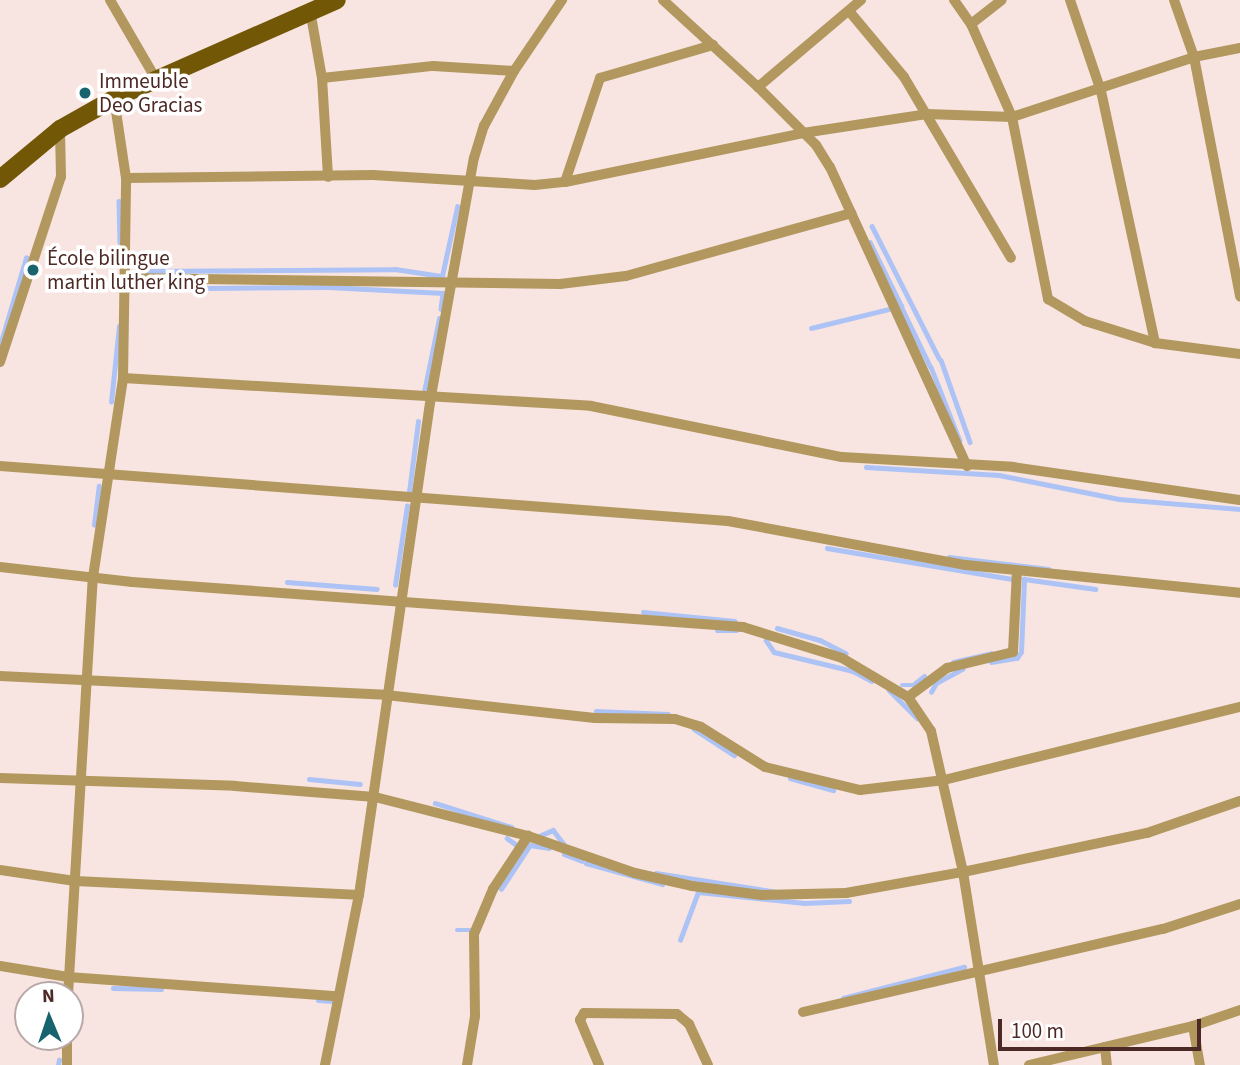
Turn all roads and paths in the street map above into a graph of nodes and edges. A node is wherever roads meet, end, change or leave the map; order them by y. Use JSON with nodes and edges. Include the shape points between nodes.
{"nodes":[{"id":1,"x":110,"y":0,"type":"edge"},
{"id":2,"x":337,"y":0,"type":"edge"},
{"id":3,"x":562,"y":0,"type":"edge"},
{"id":4,"x":861,"y":0,"type":"edge"},
{"id":5,"x":954,"y":0,"type":"edge"},
{"id":6,"x":1002,"y":0,"type":"edge"},
{"id":7,"x":1070,"y":0,"type":"edge"},
{"id":8,"x":1174,"y":0,"type":"edge"},
{"id":9,"x":671,"y":2,"type":"edge"},
{"id":10,"x":310,"y":10,"type":"junction"},
{"id":11,"x":849,"y":10,"type":"junction"},
{"id":12,"x":971,"y":24,"type":"junction"},
{"id":13,"x":713,"y":45,"type":"junction"},
{"id":14,"x":1240,"y":48,"type":"edge"},
{"id":15,"x":1194,"y":57,"type":"junction"},
{"id":16,"x":514,"y":71,"type":"junction"},
{"id":17,"x":322,"y":78,"type":"junction"},
{"id":18,"x":156,"y":79,"type":"junction"},
{"id":19,"x":758,"y":87,"type":"junction"},
{"id":20,"x":1101,"y":91,"type":"junction"},
{"id":21,"x":114,"y":98,"type":"junction"},
{"id":22,"x":927,"y":114,"type":"junction"},
{"id":23,"x":1012,"y":117,"type":"junction"},
{"id":24,"x":60,"y":129,"type":"junction"},
{"id":25,"x":803,"y":133,"type":"junction"},
{"id":26,"x":328,"y":177,"type":"junction"},
{"id":27,"x":126,"y":178,"type":"junction"},
{"id":28,"x":0,"y":179,"type":"edge"},
{"id":29,"x":470,"y":181,"type":"junction"},
{"id":30,"x":565,"y":182,"type":"junction"},
{"id":31,"x":851,"y":213,"type":"junction"},
{"id":32,"x":1011,"y":258,"type":"dead end"},
{"id":33,"x":127,"y":278,"type":"junction"},
{"id":34,"x":452,"y":281,"type":"junction"},
{"id":35,"x":1240,"y":297,"type":"edge"},
{"id":36,"x":1155,"y":343,"type":"junction"},
{"id":37,"x":1240,"y":354,"type":"edge"},
{"id":38,"x":0,"y":362,"type":"edge"},
{"id":39,"x":123,"y":377,"type":"junction"},
{"id":40,"x":431,"y":396,"type":"junction"},
{"id":41,"x":0,"y":466,"type":"edge"},
{"id":42,"x":967,"y":466,"type":"junction"},
{"id":43,"x":109,"y":476,"type":"junction"},
{"id":44,"x":416,"y":499,"type":"junction"},
{"id":45,"x":1240,"y":500,"type":"edge"},
{"id":46,"x":0,"y":567,"type":"edge"},
{"id":47,"x":1017,"y":570,"type":"junction"},
{"id":48,"x":93,"y":577,"type":"junction"},
{"id":49,"x":1240,"y":593,"type":"edge"},
{"id":50,"x":400,"y":601,"type":"junction"},
{"id":51,"x":0,"y":676,"type":"edge"},
{"id":52,"x":86,"y":678,"type":"junction"},
{"id":53,"x":386,"y":695,"type":"junction"},
{"id":54,"x":908,"y":697,"type":"junction"},
{"id":55,"x":1240,"y":707,"type":"edge"},
{"id":56,"x":0,"y":778,"type":"edge"},
{"id":57,"x":82,"y":780,"type":"junction"},
{"id":58,"x":944,"y":780,"type":"junction"},
{"id":59,"x":375,"y":797,"type":"junction"},
{"id":60,"x":1240,"y":801,"type":"edge"},
{"id":61,"x":528,"y":836,"type":"junction"},
{"id":62,"x":0,"y":870,"type":"edge"},
{"id":63,"x":963,"y":872,"type":"junction"},
{"id":64,"x":75,"y":881,"type":"junction"},
{"id":65,"x":359,"y":895,"type":"junction"},
{"id":66,"x":1240,"y":904,"type":"edge"},
{"id":67,"x":0,"y":966,"type":"edge"},
{"id":68,"x":979,"y":974,"type":"junction"},
{"id":69,"x":68,"y":977,"type":"junction"},
{"id":70,"x":68,"y":981,"type":"edge"},
{"id":71,"x":336,"y":996,"type":"junction"},
{"id":72,"x":1240,"y":1010,"type":"edge"},
{"id":73,"x":803,"y":1012,"type":"dead end"},
{"id":74,"x":1193,"y":1026,"type":"junction"},
{"id":75,"x":1105,"y":1047,"type":"junction"},
{"id":76,"x":325,"y":1065,"type":"edge"},
{"id":77,"x":467,"y":1065,"type":"edge"},
{"id":78,"x":599,"y":1065,"type":"edge"},
{"id":79,"x":708,"y":1065,"type":"edge"},
{"id":80,"x":994,"y":1065,"type":"edge"},
{"id":81,"x":1029,"y":1065,"type":"edge"},
{"id":82,"x":1107,"y":1065,"type":"edge"},
{"id":83,"x":1200,"y":1065,"type":"edge"}],
"edges":[{"from":1,"to":18,"type":"street"},
{"from":2,"to":10,"type":"main road"},
{"from":3,"to":16,"type":"street"},
{"from":4,"to":11,"type":"street"},
{"from":5,"to":12,"type":"street"},
{"from":6,"to":12,"type":"street"},
{"from":7,"to":20,"type":"street"},
{"from":8,"to":15,"type":"street"},
{"from":9,"to":13,"type":"street"},
{"from":10,"to":17,"type":"street"},
{"from":10,"to":18,"type":"main road"},
{"from":11,"to":19,"type":"street"},
{"from":11,"to":22,"type":"street","via":[[891,60]]},
{"from":12,"to":23,"type":"street"},
{"from":13,"to":19,"type":"street"},
{"from":13,"to":30,"type":"street","via":[[600,78]]},
{"from":14,"to":15,"type":"street"},
{"from":15,"to":20,"type":"street"},
{"from":15,"to":35,"type":"street"},
{"from":16,"to":17,"type":"street","via":[[433,66]]},
{"from":16,"to":29,"type":"street","via":[[484,127]]},
{"from":17,"to":26,"type":"street"},
{"from":18,"to":21,"type":"main road"},
{"from":19,"to":25,"type":"street"},
{"from":20,"to":23,"type":"street"},
{"from":20,"to":36,"type":"street"},
{"from":21,"to":24,"type":"main road"},
{"from":21,"to":27,"type":"street"},
{"from":22,"to":23,"type":"street"},
{"from":22,"to":25,"type":"street"},
{"from":22,"to":32,"type":"street"},
{"from":23,"to":36,"type":"street","via":[[1046,295],[1085,321]]},
{"from":24,"to":28,"type":"main road"},
{"from":24,"to":38,"type":"street","via":[[61,177]]},
{"from":25,"to":30,"type":"street"},
{"from":25,"to":31,"type":"street","via":[[830,167]]},
{"from":26,"to":27,"type":"street"},
{"from":26,"to":29,"type":"street","via":[[386,175]]},
{"from":27,"to":33,"type":"street"},
{"from":29,"to":30,"type":"street"},
{"from":29,"to":34,"type":"street"},
{"from":31,"to":34,"type":"street","via":[[626,276],[521,286]]},
{"from":31,"to":42,"type":"street"},
{"from":33,"to":34,"type":"street"},
{"from":33,"to":39,"type":"street"},
{"from":34,"to":40,"type":"street"},
{"from":36,"to":37,"type":"street"},
{"from":39,"to":40,"type":"street"},
{"from":39,"to":43,"type":"street"},
{"from":40,"to":42,"type":"street","via":[[591,406],[842,457]]},
{"from":40,"to":44,"type":"street"},
{"from":41,"to":43,"type":"street"},
{"from":42,"to":45,"type":"street","via":[[1013,467]]},
{"from":43,"to":44,"type":"street"},
{"from":43,"to":48,"type":"street"},
{"from":44,"to":47,"type":"street","via":[[728,522]]},
{"from":44,"to":50,"type":"street"},
{"from":46,"to":48,"type":"street"},
{"from":47,"to":49,"type":"street"},
{"from":47,"to":54,"type":"street","via":[[1013,652],[947,667]]},
{"from":48,"to":50,"type":"street"},
{"from":48,"to":52,"type":"street"},
{"from":50,"to":53,"type":"street"},
{"from":50,"to":54,"type":"street","via":[[743,627],[842,658]]},
{"from":51,"to":52,"type":"street"},
{"from":52,"to":53,"type":"street"},
{"from":52,"to":57,"type":"street"},
{"from":53,"to":58,"type":"street","via":[[571,716],[689,722],[765,766],[838,787],[879,789]]},
{"from":53,"to":59,"type":"street"},
{"from":54,"to":58,"type":"street","via":[[931,731]]},
{"from":55,"to":58,"type":"street"},
{"from":56,"to":57,"type":"street"},
{"from":57,"to":59,"type":"street"},
{"from":57,"to":64,"type":"street"},
{"from":58,"to":63,"type":"street"},
{"from":59,"to":61,"type":"street"},
{"from":59,"to":65,"type":"street"},
{"from":60,"to":63,"type":"street","via":[[1121,840]]},
{"from":61,"to":63,"type":"street","via":[[635,873],[761,895],[846,893]]},
{"from":61,"to":77,"type":"street","via":[[493,889],[474,934],[475,1016]]},
{"from":62,"to":64,"type":"street"},
{"from":63,"to":68,"type":"street"},
{"from":64,"to":65,"type":"street"},
{"from":64,"to":69,"type":"street"},
{"from":65,"to":71,"type":"street"},
{"from":66,"to":68,"type":"street","via":[[1163,929]]},
{"from":67,"to":69,"type":"street"},
{"from":68,"to":73,"type":"street"},
{"from":68,"to":80,"type":"street"},
{"from":69,"to":70,"type":"street"},
{"from":69,"to":71,"type":"street"},
{"from":71,"to":76,"type":"street"},
{"from":72,"to":74,"type":"street"},
{"from":74,"to":75,"type":"street"},
{"from":74,"to":83,"type":"street"},
{"from":75,"to":81,"type":"street"},
{"from":75,"to":82,"type":"street"},
{"from":78,"to":79,"type":"street","via":[[580,1020],[584,1013],[677,1014],[689,1024]]}]}
